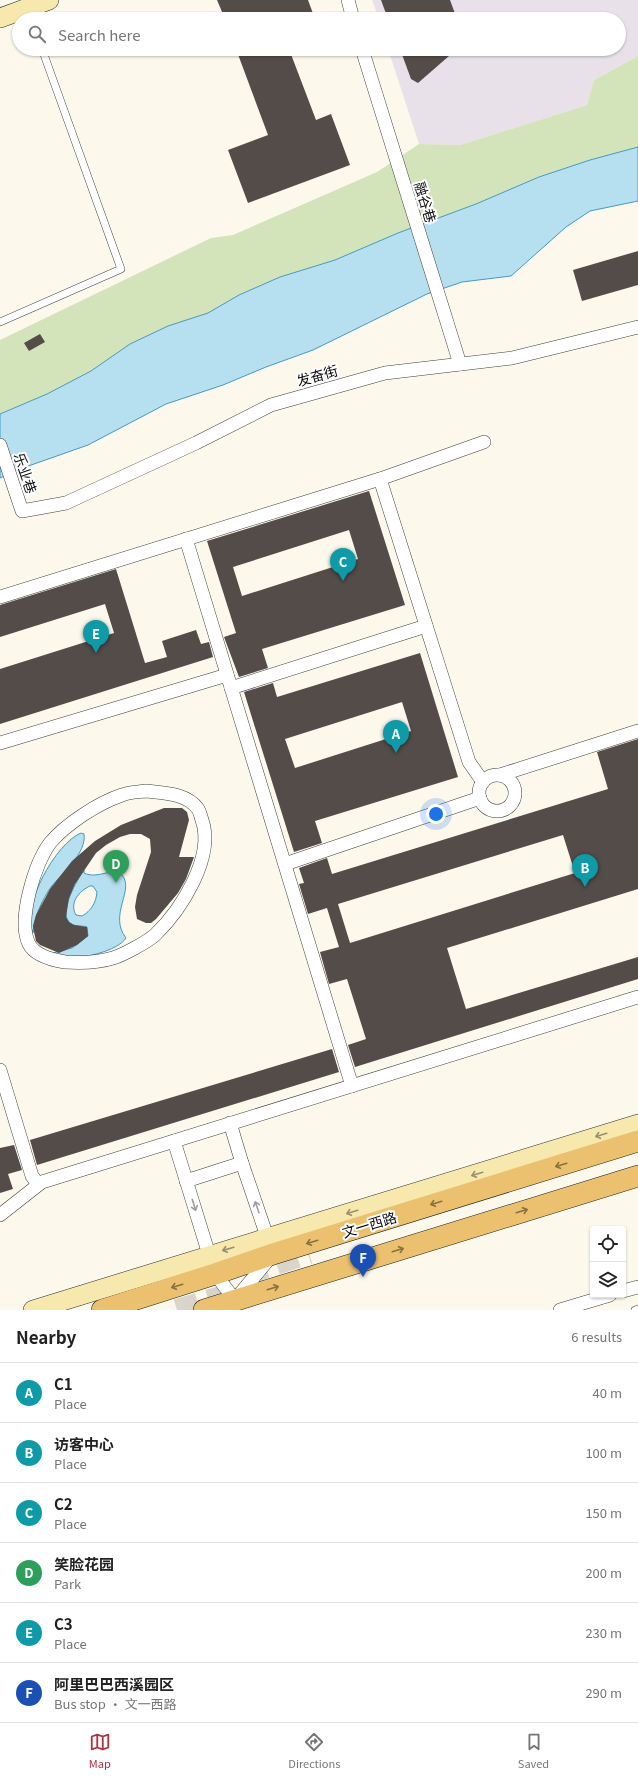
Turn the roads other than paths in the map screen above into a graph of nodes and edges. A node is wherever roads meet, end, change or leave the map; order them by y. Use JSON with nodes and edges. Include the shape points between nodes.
{"nodes":[{"id":1,"x":49,"y":0,"type":"edge"},
{"id":2,"x":348,"y":0,"type":"edge"},
{"id":3,"x":24,"y":12,"type":"edge"},
{"id":4,"x":351,"y":12,"type":"edge"},
{"id":5,"x":12,"y":15,"type":"edge"},
{"id":6,"x":0,"y":18,"type":"edge"},
{"id":7,"x":45,"y":56,"type":"edge"},
{"id":8,"x":364,"y":56,"type":"edge"},
{"id":9,"x":0,"y":322,"type":"edge"},
{"id":10,"x":638,"y":326,"type":"edge"},
{"id":11,"x":460,"y":364,"type":"junction"},
{"id":12,"x":484,"y":442,"type":"dead end"},
{"id":13,"x":0,"y":445,"type":"edge"},
{"id":14,"x":380,"y":479,"type":"junction"},
{"id":15,"x":22,"y":511,"type":"joint"},
{"id":16,"x":186,"y":539,"type":"junction"},
{"id":17,"x":0,"y":597,"type":"edge"},
{"id":18,"x":426,"y":626,"type":"junction"},
{"id":19,"x":227,"y":675,"type":"junction"},
{"id":20,"x":231,"y":688,"type":"junction"},
{"id":21,"x":638,"y":731,"type":"edge"},
{"id":22,"x":0,"y":743,"type":"edge"},
{"id":23,"x":500,"y":775,"type":"junction"},
{"id":24,"x":483,"y":782,"type":"junction"},
{"id":25,"x":480,"y":798,"type":"junction"},
{"id":26,"x":67,"y":827,"type":"joint"},
{"id":27,"x":285,"y":864,"type":"junction"},
{"id":28,"x":638,"y":997,"type":"edge"},
{"id":29,"x":0,"y":1070,"type":"edge"},
{"id":30,"x":352,"y":1086,"type":"junction"},
{"id":31,"x":230,"y":1123,"type":"junction"},
{"id":32,"x":638,"y":1124,"type":"edge"},
{"id":33,"x":174,"y":1141,"type":"junction"},
{"id":34,"x":638,"y":1141,"type":"edge"},
{"id":35,"x":242,"y":1164,"type":"junction"},
{"id":36,"x":638,"y":1176,"type":"edge"},
{"id":37,"x":186,"y":1181,"type":"junction"},
{"id":38,"x":38,"y":1184,"type":"junction"},
{"id":39,"x":0,"y":1215,"type":"edge"},
{"id":40,"x":270,"y":1246,"type":"junction"},
{"id":41,"x":209,"y":1255,"type":"junction"},
{"id":42,"x":215,"y":1274,"type":"junction"},
{"id":43,"x":638,"y":1287,"type":"edge"},
{"id":44,"x":626,"y":1290,"type":"edge"},
{"id":45,"x":600,"y":1298,"type":"edge"},
{"id":46,"x":237,"y":1305,"type":"edge"},
{"id":47,"x":33,"y":1310,"type":"edge"},
{"id":48,"x":102,"y":1310,"type":"edge"},
{"id":49,"x":204,"y":1310,"type":"edge"},
{"id":50,"x":560,"y":1310,"type":"edge"}],
"edges":[{"from":1,"to":3,"type":"main road"},
{"from":2,"to":4,"type":"street"},
{"from":5,"to":6,"type":"main road"},
{"from":7,"to":9,"type":"lane","via":[[121,269]]},
{"from":8,"to":11,"type":"street","name":"融谷巷"},
{"from":10,"to":11,"type":"street","name":"发奋街","via":[[512,358]]},
{"from":11,"to":15,"type":"street","name":"发奋街","via":[[385,373],[270,405],[196,444],[66,503]]},
{"from":12,"to":14,"type":"street"},
{"from":13,"to":15,"type":"street","name":"乐业巷"},
{"from":14,"to":16,"type":"street"},
{"from":14,"to":18,"type":"street"},
{"from":16,"to":17,"type":"street"},
{"from":16,"to":19,"type":"street"},
{"from":18,"to":20,"type":"street"},
{"from":18,"to":24,"type":"street","via":[[468,762]]},
{"from":19,"to":20,"type":"street"},
{"from":19,"to":22,"type":"street"},
{"from":20,"to":27,"type":"street"},
{"from":21,"to":23,"type":"street"},
{"from":23,"to":24,"type":"street"},
{"from":23,"to":25,"type":"street","via":[[511,781],[514,787],[512,804],[502,810],[491,810],[486,808]]},
{"from":24,"to":25,"type":"street","via":[[480,787]]},
{"from":25,"to":27,"type":"street"},
{"from":26,"to":26,"type":"street","via":[[100,804],[123,794],[146,791],[169,793],[186,799],[198,809],[204,826],[205,853],[197,873],[175,911],[154,936],[114,958],[92,962],[52,960],[29,945],[25,929],[27,903],[38,864],[50,844]]},
{"from":27,"to":30,"type":"street"},
{"from":28,"to":30,"type":"street"},
{"from":29,"to":38,"type":"street","via":[[32,1176]]},
{"from":30,"to":31,"type":"street"},
{"from":31,"to":33,"type":"street"},
{"from":31,"to":35,"type":"street"},
{"from":32,"to":40,"type":"main road","one_way":true},
{"from":33,"to":37,"type":"street"},
{"from":33,"to":38,"type":"street"},
{"from":34,"to":40,"type":"main road","name":"文一西路","one_way":true},
{"from":35,"to":37,"type":"street"},
{"from":40,"to":35,"type":"street","one_way":true},
{"from":46,"to":36,"type":"main road","one_way":true},
{"from":37,"to":41,"type":"street","one_way":true},
{"from":38,"to":39,"type":"street"},
{"from":40,"to":41,"type":"main road","one_way":true},
{"from":40,"to":42,"type":"main road","name":"文一西路"},
{"from":40,"to":46,"type":"street"},
{"from":41,"to":42,"type":"street"},
{"from":41,"to":47,"type":"main road"},
{"from":42,"to":46,"type":"street"},
{"from":42,"to":48,"type":"main road","name":"文一西路","one_way":true},
{"from":43,"to":44,"type":"street"},
{"from":45,"to":50,"type":"street"},
{"from":46,"to":49,"type":"main road"}]}
